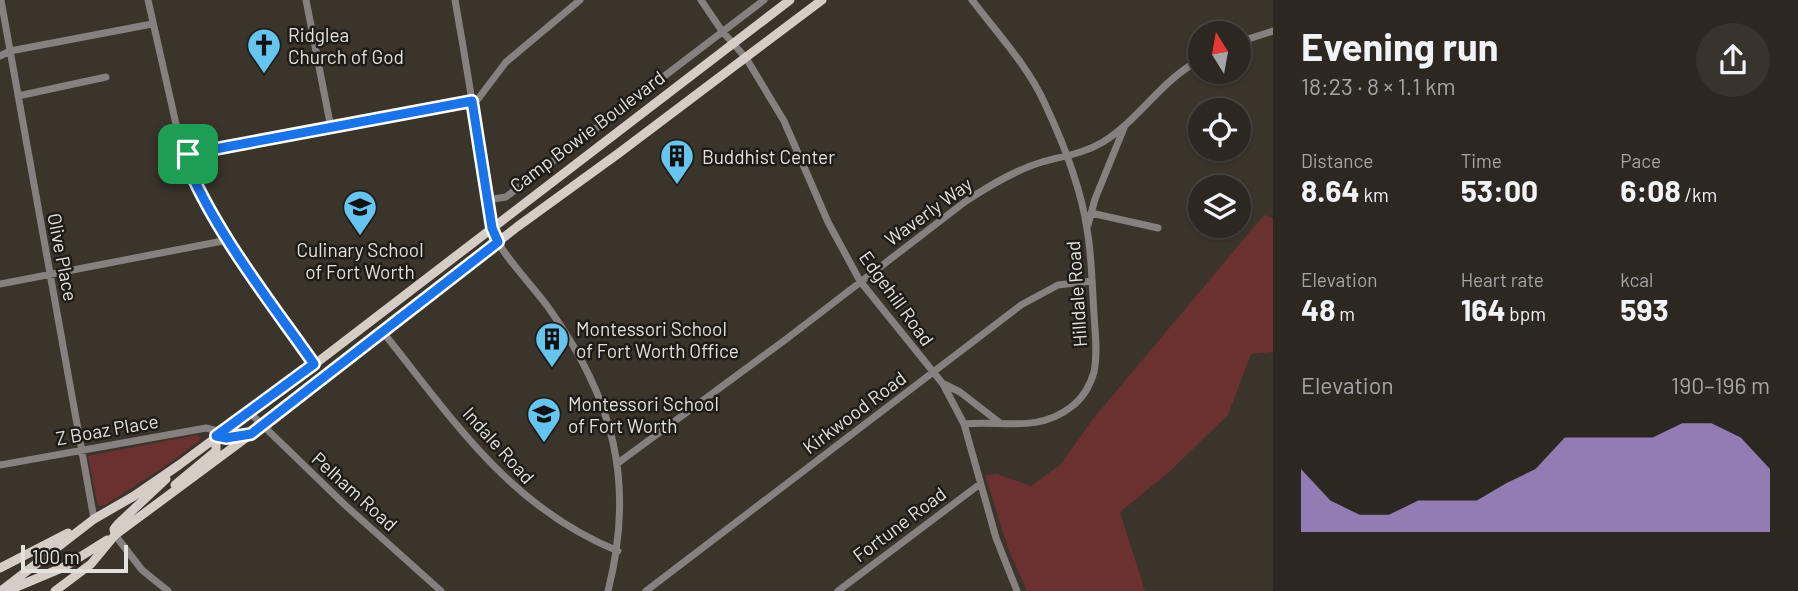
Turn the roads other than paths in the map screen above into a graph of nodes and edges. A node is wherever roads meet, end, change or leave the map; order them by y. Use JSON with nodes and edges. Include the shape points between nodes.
{"nodes":[{"id":1,"x":1,"y":0,"type":"edge"},
{"id":2,"x":148,"y":0,"type":"edge"},
{"id":3,"x":306,"y":0,"type":"edge"},
{"id":4,"x":456,"y":0,"type":"edge"},
{"id":5,"x":580,"y":0,"type":"edge"},
{"id":6,"x":701,"y":0,"type":"edge"},
{"id":7,"x":764,"y":0,"type":"edge"},
{"id":8,"x":790,"y":0,"type":"edge"},
{"id":9,"x":822,"y":0,"type":"edge"},
{"id":10,"x":972,"y":0,"type":"edge"},
{"id":11,"x":152,"y":24,"type":"junction"},
{"id":12,"x":722,"y":31,"type":"junction"},
{"id":13,"x":1273,"y":31,"type":"edge"},
{"id":14,"x":1251,"y":38,"type":"edge"},
{"id":15,"x":733,"y":42,"type":"junction"},
{"id":16,"x":10,"y":51,"type":"junction"},
{"id":17,"x":0,"y":56,"type":"edge"},
{"id":18,"x":746,"y":58,"type":"junction"},
{"id":19,"x":1188,"y":69,"type":"edge"},
{"id":20,"x":106,"y":78,"type":"dead end"},
{"id":21,"x":19,"y":96,"type":"junction"},
{"id":22,"x":472,"y":101,"type":"junction"},
{"id":23,"x":331,"y":128,"type":"junction"},
{"id":24,"x":1124,"y":128,"type":"junction"},
{"id":25,"x":609,"y":140,"type":"junction"},
{"id":26,"x":619,"y":153,"type":"junction"},
{"id":27,"x":183,"y":155,"type":"junction"},
{"id":28,"x":1068,"y":158,"type":"junction"},
{"id":29,"x":487,"y":200,"type":"junction"},
{"id":30,"x":1091,"y":214,"type":"junction"},
{"id":31,"x":1087,"y":227,"type":"junction"},
{"id":32,"x":492,"y":228,"type":"junction"},
{"id":33,"x":1158,"y":228,"type":"dead end"},
{"id":34,"x":228,"y":240,"type":"junction"},
{"id":35,"x":498,"y":242,"type":"junction"},
{"id":36,"x":49,"y":274,"type":"junction"},
{"id":37,"x":860,"y":281,"type":"junction"},
{"id":38,"x":1092,"y":281,"type":"junction"},
{"id":39,"x":0,"y":284,"type":"edge"},
{"id":40,"x":373,"y":320,"type":"junction"},
{"id":41,"x":382,"y":331,"type":"junction"},
{"id":42,"x":314,"y":364,"type":"junction"},
{"id":43,"x":932,"y":372,"type":"junction"},
{"id":44,"x":324,"y":376,"type":"junction"},
{"id":45,"x":943,"y":384,"type":"junction"},
{"id":46,"x":249,"y":412,"type":"junction"},
{"id":47,"x":1000,"y":423,"type":"junction"},
{"id":48,"x":964,"y":424,"type":"junction"},
{"id":49,"x":262,"y":426,"type":"junction"},
{"id":50,"x":251,"y":434,"type":"junction"},
{"id":51,"x":216,"y":436,"type":"junction"},
{"id":52,"x":82,"y":450,"type":"junction"},
{"id":53,"x":618,"y":463,"type":"junction"},
{"id":54,"x":0,"y":465,"type":"edge"},
{"id":55,"x":178,"y":465,"type":"junction"},
{"id":56,"x":980,"y":484,"type":"junction"},
{"id":57,"x":172,"y":493,"type":"junction"},
{"id":58,"x":94,"y":519,"type":"junction"},
{"id":59,"x":115,"y":535,"type":"junction"},
{"id":60,"x":618,"y":551,"type":"junction"},
{"id":61,"x":0,"y":568,"type":"edge"},
{"id":62,"x":1,"y":591,"type":"edge"},
{"id":63,"x":7,"y":591,"type":"edge"},
{"id":64,"x":55,"y":591,"type":"edge"},
{"id":65,"x":169,"y":591,"type":"edge"},
{"id":66,"x":441,"y":591,"type":"edge"},
{"id":67,"x":608,"y":591,"type":"edge"},
{"id":68,"x":646,"y":591,"type":"edge"},
{"id":69,"x":838,"y":591,"type":"edge"},
{"id":70,"x":1017,"y":591,"type":"edge"}],
"edges":[{"from":1,"to":16,"type":"street","name":"Olive Place"},
{"from":2,"to":11,"type":"street"},
{"from":3,"to":23,"type":"street"},
{"from":4,"to":22,"type":"street"},
{"from":5,"to":22,"type":"street","via":[[506,62]]},
{"from":6,"to":12,"type":"street","name":"Edgehill Road"},
{"from":7,"to":12,"type":"street"},
{"from":8,"to":15,"type":"main road","name":"Camp Bowie Boulevard"},
{"from":9,"to":18,"type":"main road","name":"Camp Bowie Boulevard"},
{"from":10,"to":28,"type":"street","name":"Hilldale Road","via":[[1039,91]]},
{"from":11,"to":16,"type":"street"},
{"from":11,"to":27,"type":"street"},
{"from":12,"to":15,"type":"street","name":"Edgehill Road"},
{"from":12,"to":29,"type":"street","via":[[506,197]]},
{"from":13,"to":14,"type":"street"},
{"from":15,"to":18,"type":"street","name":"Edgehill Road"},
{"from":15,"to":25,"type":"main road","name":"Camp Bowie Boulevard"},
{"from":16,"to":17,"type":"street"},
{"from":16,"to":21,"type":"street","name":"Olive Place"},
{"from":18,"to":26,"type":"main road","name":"Camp Bowie Boulevard"},
{"from":18,"to":37,"type":"street","name":"Edgehill Road","via":[[788,130]]},
{"from":19,"to":24,"type":"street","name":"Waverly Way"},
{"from":20,"to":21,"type":"street"},
{"from":21,"to":36,"type":"street","name":"Olive Place"},
{"from":22,"to":23,"type":"street"},
{"from":22,"to":29,"type":"street"},
{"from":23,"to":27,"type":"street"},
{"from":24,"to":28,"type":"street","name":"Waverly Way"},
{"from":24,"to":30,"type":"street","name":"Hilldale Road"},
{"from":25,"to":26,"type":"main road"},
{"from":25,"to":32,"type":"main road","name":"Camp Bowie Boulevard"},
{"from":26,"to":35,"type":"main road","name":"Camp Bowie Boulevard"},
{"from":27,"to":34,"type":"street"},
{"from":28,"to":31,"type":"street","name":"Hilldale Road"},
{"from":28,"to":37,"type":"street","name":"Waverly Way","via":[[1041,163],[987,188]]},
{"from":29,"to":32,"type":"street"},
{"from":30,"to":31,"type":"street","name":"Hilldale Road"},
{"from":30,"to":33,"type":"street"},
{"from":31,"to":38,"type":"street","name":"Hilldale Road"},
{"from":32,"to":35,"type":"street"},
{"from":32,"to":40,"type":"main road","name":"Camp Bowie Boulevard"},
{"from":34,"to":36,"type":"street"},
{"from":34,"to":42,"type":"street"},
{"from":35,"to":41,"type":"main road","name":"Camp Bowie Boulevard"},
{"from":35,"to":53,"type":"street","via":[[579,356],[599,395]]},
{"from":36,"to":39,"type":"street"},
{"from":36,"to":52,"type":"street","name":"Olive Place"},
{"from":37,"to":43,"type":"street","name":"Edgehill Road"},
{"from":37,"to":53,"type":"street","name":"Waverly Way"},
{"from":38,"to":43,"type":"street","name":"Kirkwood Road","via":[[1058,285],[1040,293]]},
{"from":38,"to":47,"type":"street","name":"Hilldale Road","via":[[1095,369],[1084,393],[1069,409],[1041,422]]},
{"from":40,"to":41,"type":"main road"},
{"from":40,"to":42,"type":"main road","name":"Camp Bowie Boulevard"},
{"from":41,"to":44,"type":"main road","name":"Camp Bowie Boulevard"},
{"from":41,"to":60,"type":"street","name":"Indale Road","via":[[497,470],[526,498],[564,525]]},
{"from":42,"to":44,"type":"main road"},
{"from":42,"to":46,"type":"main road","name":"Camp Bowie Boulevard"},
{"from":43,"to":45,"type":"street","name":"Edgehill Road"},
{"from":43,"to":68,"type":"street","name":"Kirkwood Road"},
{"from":44,"to":49,"type":"main road","name":"Camp Bowie Boulevard"},
{"from":45,"to":47,"type":"street"},
{"from":45,"to":48,"type":"street","name":"Edgehill Road"},
{"from":46,"to":49,"type":"street","name":"Pelham Road"},
{"from":46,"to":51,"type":"main road","name":"Camp Bowie Boulevard"},
{"from":47,"to":48,"type":"street","name":"Hilldale Road"},
{"from":48,"to":56,"type":"street","name":"Edgehill Road"},
{"from":49,"to":50,"type":"main road","name":"Camp Bowie Boulevard"},
{"from":49,"to":66,"type":"street","name":"Pelham Road"},
{"from":50,"to":51,"type":"main road"},
{"from":50,"to":57,"type":"main road","name":"Camp Bowie Boulevard"},
{"from":51,"to":52,"type":"street","name":"Z Boaz Place","via":[[206,428]]},
{"from":51,"to":55,"type":"main road","name":"Camp Bowie Boulevard"},
{"from":51,"to":57,"type":"main road","via":[[216,451],[183,477]]},
{"from":52,"to":54,"type":"street","name":"Z Boaz Place"},
{"from":52,"to":58,"type":"street","name":"Olive Place"},
{"from":53,"to":60,"type":"street","via":[[622,502]]},
{"from":55,"to":58,"type":"main road","name":"Camp Bowie Boulevard"},
{"from":55,"to":59,"type":"main road","via":[[118,524]]},
{"from":56,"to":69,"type":"street","name":"Fortune Road"},
{"from":56,"to":70,"type":"street","name":"Edgehill Road"},
{"from":57,"to":59,"type":"main road","name":"Camp Bowie Boulevard"},
{"from":58,"to":61,"type":"main road"},
{"from":58,"to":62,"type":"main road","name":"Camp Bowie Boulevard"},
{"from":59,"to":63,"type":"main road","via":[[64,567]]},
{"from":59,"to":64,"type":"main road","name":"Camp Bowie Boulevard","via":[[91,564]]},
{"from":59,"to":65,"type":"street","via":[[142,570]]},
{"from":60,"to":67,"type":"street"}]}
